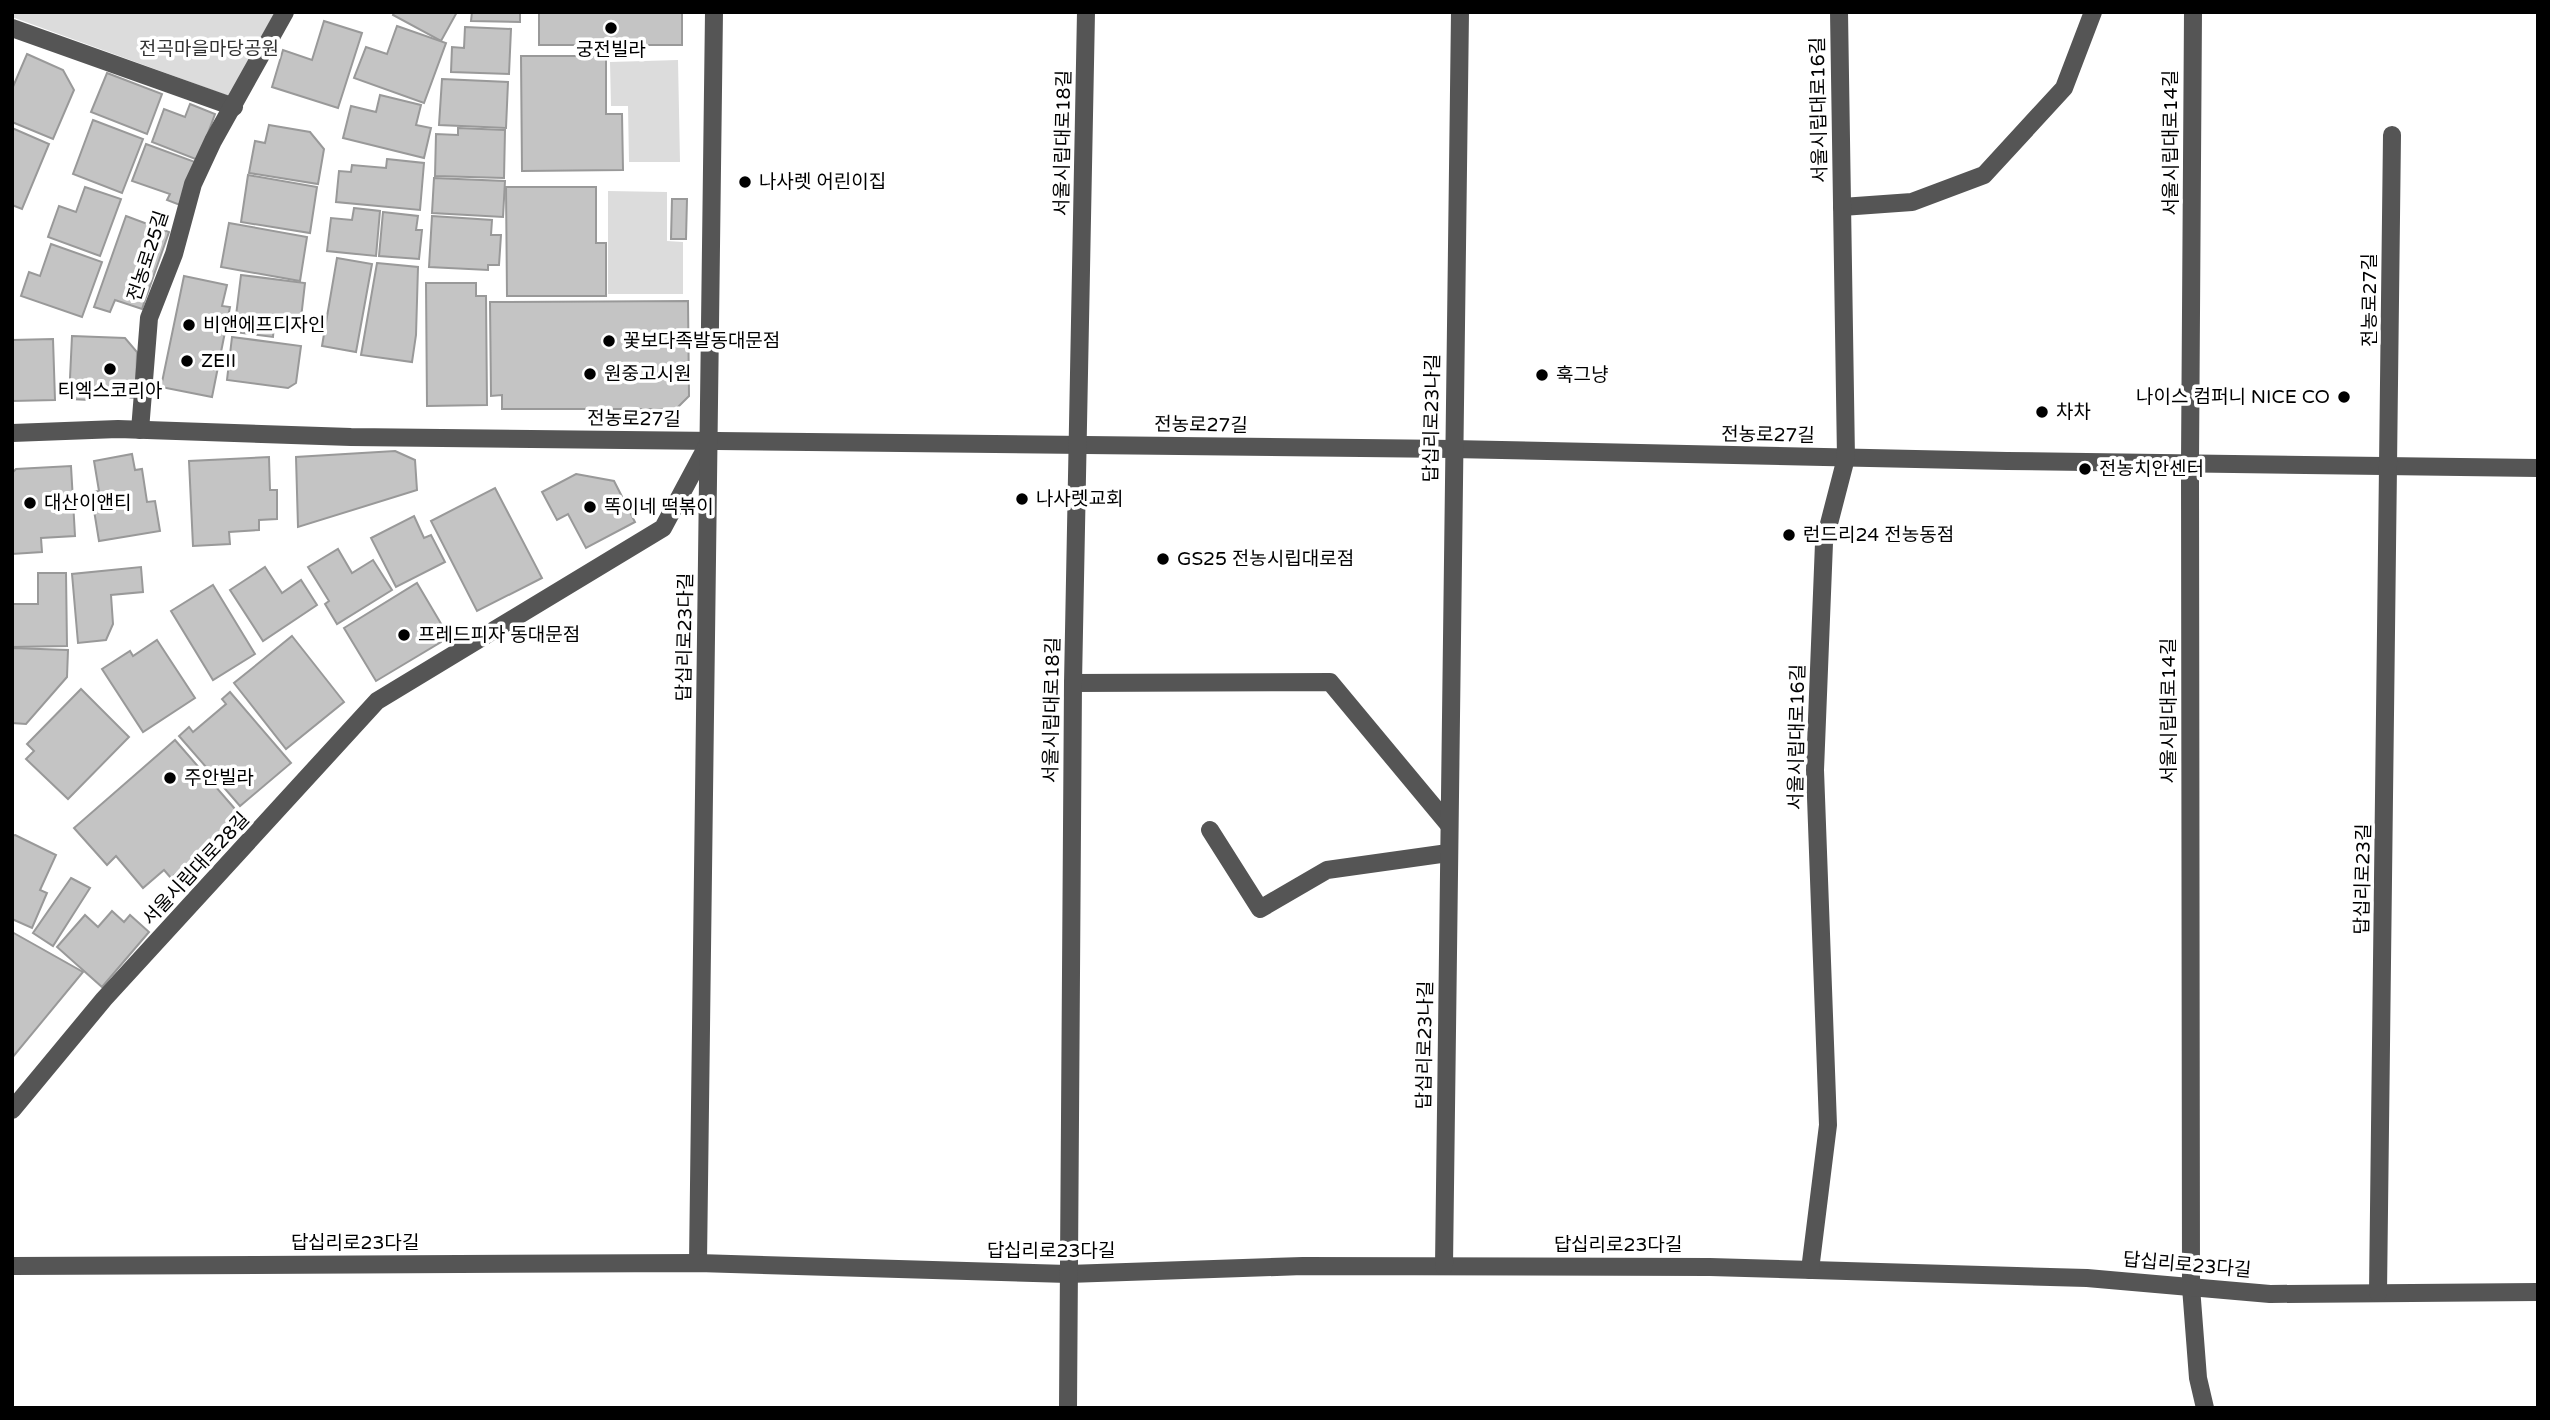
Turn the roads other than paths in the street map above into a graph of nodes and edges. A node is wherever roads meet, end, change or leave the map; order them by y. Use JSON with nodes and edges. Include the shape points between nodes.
{"nodes":[{"id":1,"x":285,"y":12,"type":"edge"},
{"id":2,"x":714,"y":12,"type":"edge"},
{"id":3,"x":1086,"y":12,"type":"edge"},
{"id":4,"x":1460,"y":12,"type":"edge"},
{"id":5,"x":1839,"y":12,"type":"edge"},
{"id":6,"x":2093,"y":12,"type":"edge"},
{"id":7,"x":2193,"y":12,"type":"edge"},
{"id":8,"x":12,"y":28,"type":"edge"},
{"id":9,"x":234,"y":107,"type":"junction"},
{"id":10,"x":2392,"y":135,"type":"dead end"},
{"id":11,"x":1842,"y":207,"type":"junction"},
{"id":12,"x":140,"y":430,"type":"junction"},
{"id":13,"x":12,"y":432,"type":"edge"},
{"id":14,"x":710,"y":441,"type":"junction"},
{"id":15,"x":1078,"y":445,"type":"junction"},
{"id":16,"x":1452,"y":449,"type":"junction"},
{"id":17,"x":1846,"y":458,"type":"junction"},
{"id":18,"x":2190,"y":464,"type":"junction"},
{"id":19,"x":2390,"y":466,"type":"junction"},
{"id":20,"x":2538,"y":468,"type":"edge"},
{"id":21,"x":1073,"y":683,"type":"junction"},
{"id":22,"x":1448,"y":825,"type":"junction"},
{"id":23,"x":1210,"y":830,"type":"dead end"},
{"id":24,"x":1448,"y":853,"type":"junction"},
{"id":25,"x":12,"y":1110,"type":"edge"},
{"id":26,"x":698,"y":1263,"type":"junction"},
{"id":27,"x":12,"y":1266,"type":"edge"},
{"id":28,"x":1444,"y":1266,"type":"junction"},
{"id":29,"x":1810,"y":1270,"type":"junction"},
{"id":30,"x":1068,"y":1274,"type":"junction"},
{"id":31,"x":2191,"y":1287,"type":"junction"},
{"id":32,"x":2538,"y":1292,"type":"edge"},
{"id":33,"x":2378,"y":1293,"type":"junction"},
{"id":34,"x":1068,"y":1408,"type":"edge"},
{"id":35,"x":2205,"y":1408,"type":"edge"}],
"edges":[{"from":1,"to":9,"type":"street","name":"전농로25길"},
{"from":2,"to":14,"type":"street","name":"답십리로23다길"},
{"from":3,"to":15,"type":"street","name":"서울시립대로18길"},
{"from":4,"to":16,"type":"street","name":"답십리로23나길"},
{"from":5,"to":11,"type":"street","name":"서울시립대로16길"},
{"from":6,"to":11,"type":"street","name":"서울시립대로16길","via":[[2064,88],[1984,175],[1912,202]]},
{"from":7,"to":18,"type":"street","name":"서울시립대로14길"},
{"from":8,"to":9,"type":"street"},
{"from":9,"to":12,"type":"street","name":"전농로25길","via":[[193,184],[174,254],[153,304]]},
{"from":10,"to":19,"type":"street","name":"전농로27길"},
{"from":11,"to":17,"type":"street","name":"서울시립대로16길"},
{"from":12,"to":13,"type":"street","name":"전농로27길"},
{"from":12,"to":14,"type":"street","name":"전농로27길"},
{"from":14,"to":15,"type":"street","name":"전농로27길"},
{"from":14,"to":25,"type":"street","name":"서울시립대로28길","via":[[663,528],[377,701],[104,999]]},
{"from":14,"to":26,"type":"street","name":"답십리로23다길"},
{"from":15,"to":16,"type":"street","name":"전농로27길"},
{"from":15,"to":21,"type":"street","name":"서울시립대로18길"},
{"from":16,"to":17,"type":"street","name":"전농로27길"},
{"from":16,"to":22,"type":"street","name":"답십리로23나길"},
{"from":17,"to":18,"type":"street","name":"전농로27길"},
{"from":17,"to":29,"type":"street","name":"서울시립대로16길","via":[[1824,543],[1815,770],[1828,1125]]},
{"from":18,"to":19,"type":"street","name":"전농로27길"},
{"from":18,"to":31,"type":"street","name":"서울시립대로14길"},
{"from":19,"to":20,"type":"street","name":"전농로27길"},
{"from":19,"to":33,"type":"street","name":"답십리로23길"},
{"from":21,"to":22,"type":"street","via":[[1330,682]]},
{"from":21,"to":30,"type":"street","name":"서울시립대로18길"},
{"from":22,"to":24,"type":"street","name":"답십리로23나길"},
{"from":23,"to":24,"type":"street","via":[[1260,909],[1327,870]]},
{"from":24,"to":28,"type":"street","name":"답십리로23나길"},
{"from":26,"to":27,"type":"street","name":"답십리로23다길"},
{"from":26,"to":30,"type":"street","name":"답십리로23다길"},
{"from":28,"to":29,"type":"street","name":"답십리로23다길"},
{"from":28,"to":30,"type":"street","name":"답십리로23다길"},
{"from":29,"to":31,"type":"street","name":"답십리로23다길","via":[[2087,1278]]},
{"from":30,"to":34,"type":"street","name":"서울시립대로18길"},
{"from":31,"to":33,"type":"street","name":"답십리로23다길","via":[[2270,1294]]},
{"from":31,"to":35,"type":"street","name":"서울시립대로14길"},
{"from":32,"to":33,"type":"street","name":"답십리로23다길"}]}
